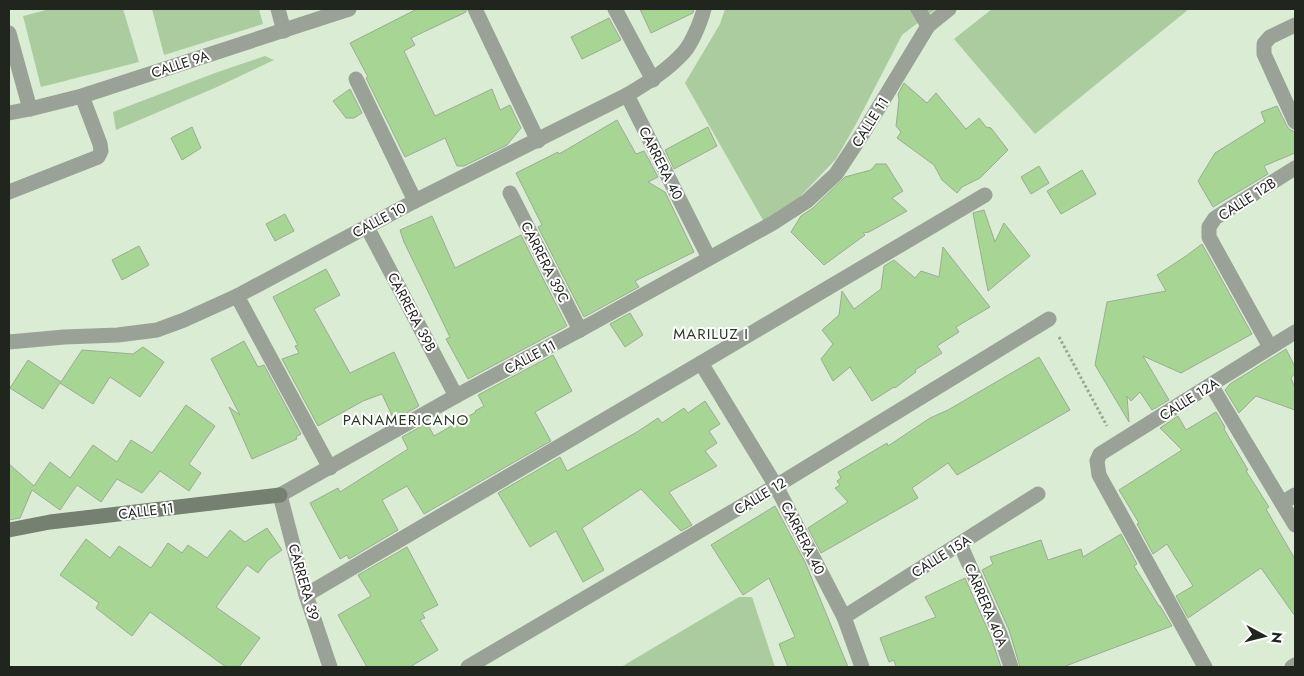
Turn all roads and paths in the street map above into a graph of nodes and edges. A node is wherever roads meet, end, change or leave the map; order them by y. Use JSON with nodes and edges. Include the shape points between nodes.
{"nodes":[{"id":1,"x":278,"y":9,"type":"edge"},
{"id":2,"x":349,"y":9,"type":"edge"},
{"id":3,"x":475,"y":9,"type":"edge"},
{"id":4,"x":615,"y":9,"type":"edge"},
{"id":5,"x":704,"y":9,"type":"edge"},
{"id":6,"x":918,"y":9,"type":"edge"},
{"id":7,"x":949,"y":9,"type":"edge"},
{"id":8,"x":1295,"y":25,"type":"edge"},
{"id":9,"x":928,"y":26,"type":"junction"},
{"id":10,"x":284,"y":31,"type":"junction"},
{"id":11,"x":9,"y":33,"type":"edge"},
{"id":12,"x":356,"y":79,"type":"dead end"},
{"id":13,"x":653,"y":80,"type":"junction"},
{"id":14,"x":627,"y":95,"type":"junction"},
{"id":15,"x":82,"y":96,"type":"junction"},
{"id":16,"x":30,"y":109,"type":"junction"},
{"id":17,"x":9,"y":113,"type":"edge"},
{"id":18,"x":1295,"y":122,"type":"edge"},
{"id":19,"x":538,"y":141,"type":"junction"},
{"id":20,"x":1295,"y":168,"type":"edge"},
{"id":21,"x":9,"y":192,"type":"edge"},
{"id":22,"x":510,"y":193,"type":"dead end"},
{"id":23,"x":985,"y":195,"type":"dead end"},
{"id":24,"x":415,"y":202,"type":"junction"},
{"id":25,"x":368,"y":227,"type":"junction"},
{"id":26,"x":709,"y":258,"type":"junction"},
{"id":27,"x":237,"y":296,"type":"junction"},
{"id":28,"x":1049,"y":319,"type":"joint"},
{"id":29,"x":580,"y":330,"type":"junction"},
{"id":30,"x":1295,"y":332,"type":"edge"},
{"id":31,"x":9,"y":342,"type":"edge"},
{"id":32,"x":1270,"y":347,"type":"junction"},
{"id":33,"x":701,"y":363,"type":"junction"},
{"id":34,"x":1211,"y":385,"type":"junction"},
{"id":35,"x":456,"y":396,"type":"junction"},
{"id":36,"x":1117,"y":444,"type":"junction"},
{"id":37,"x":330,"y":468,"type":"junction"},
{"id":38,"x":776,"y":486,"type":"junction"},
{"id":39,"x":1038,"y":494,"type":"dead end"},
{"id":40,"x":280,"y":495,"type":"junction"},
{"id":41,"x":1295,"y":495,"type":"edge"},
{"id":42,"x":1282,"y":503,"type":"junction"},
{"id":43,"x":1295,"y":525,"type":"edge"},
{"id":44,"x":9,"y":530,"type":"edge"},
{"id":45,"x":960,"y":544,"type":"junction"},
{"id":46,"x":306,"y":595,"type":"junction"},
{"id":47,"x":844,"y":617,"type":"junction"},
{"id":48,"x":330,"y":667,"type":"edge"},
{"id":49,"x":468,"y":667,"type":"edge"},
{"id":50,"x":862,"y":667,"type":"edge"},
{"id":51,"x":1011,"y":667,"type":"edge"},
{"id":52,"x":1205,"y":667,"type":"edge"}],
"edges":[{"from":1,"to":10,"type":"street"},
{"from":2,"to":10,"type":"street","name":"CALLE 9A"},
{"from":3,"to":19,"type":"street"},
{"from":4,"to":13,"type":"street"},
{"from":5,"to":13,"type":"street","name":"CALLE 10","via":[[685,51]]},
{"from":6,"to":9,"type":"street"},
{"from":7,"to":9,"type":"street","name":"CALLE 11"},
{"from":8,"to":18,"type":"street","via":[[1270,37],[1264,44],[1264,54]]},
{"from":9,"to":26,"type":"street","name":"CALLE 11","via":[[836,174],[807,201]]},
{"from":10,"to":15,"type":"street","name":"CALLE 9A"},
{"from":11,"to":16,"type":"street"},
{"from":12,"to":24,"type":"street"},
{"from":13,"to":14,"type":"street","name":"CALLE 10"},
{"from":14,"to":19,"type":"street","name":"CALLE 10"},
{"from":14,"to":26,"type":"street","name":"CARRERA 40"},
{"from":15,"to":16,"type":"street","name":"CALLE 9A"},
{"from":15,"to":21,"type":"street","via":[[100,144],[98,157]]},
{"from":16,"to":17,"type":"street","name":"CALLE 9A"},
{"from":19,"to":24,"type":"street","name":"CALLE 10"},
{"from":20,"to":32,"type":"street","name":"CALLE 12B","via":[[1215,218],[1209,227],[1209,237]]},
{"from":22,"to":29,"type":"street","name":"CARRERA 39C"},
{"from":23,"to":33,"type":"street"},
{"from":24,"to":25,"type":"street","name":"CALLE 10"},
{"from":25,"to":27,"type":"street","name":"CALLE 10"},
{"from":25,"to":35,"type":"street","name":"CARRERA 39B"},
{"from":26,"to":29,"type":"street","name":"CALLE 11"},
{"from":27,"to":31,"type":"street","name":"CALLE 10","via":[[157,330],[118,336]]},
{"from":27,"to":37,"type":"street"},
{"from":28,"to":36,"type":"path"},
{"from":28,"to":38,"type":"street","name":"CALLE 12"},
{"from":29,"to":35,"type":"street","name":"CALLE 11"},
{"from":30,"to":32,"type":"street","name":"CALLE 12A"},
{"from":32,"to":34,"type":"street","name":"CALLE 12A"},
{"from":33,"to":38,"type":"street","name":"CARRERA 40"},
{"from":33,"to":46,"type":"street"},
{"from":34,"to":36,"type":"street","name":"CALLE 12A"},
{"from":34,"to":42,"type":"street"},
{"from":35,"to":37,"type":"street","name":"CALLE 11"},
{"from":36,"to":52,"type":"street","name":"CALLE 12A","via":[[1100,454],[1097,461],[1099,475]]},
{"from":37,"to":40,"type":"street","name":"CALLE 11"},
{"from":38,"to":47,"type":"street","name":"CARRERA 40"},
{"from":38,"to":49,"type":"street","name":"CALLE 12"},
{"from":39,"to":45,"type":"street","name":"CALLE 15A"},
{"from":40,"to":44,"type":"street","name":"CALLE 11","via":[[50,522]]},
{"from":40,"to":46,"type":"street","name":"CARRERA 39"},
{"from":41,"to":42,"type":"street"},
{"from":42,"to":43,"type":"street"},
{"from":45,"to":47,"type":"street","name":"CALLE 15A"},
{"from":45,"to":51,"type":"street","name":"CARRERA 40A"},
{"from":46,"to":48,"type":"street","name":"CARRERA 39"},
{"from":47,"to":50,"type":"street","name":"CARRERA 40"}]}
